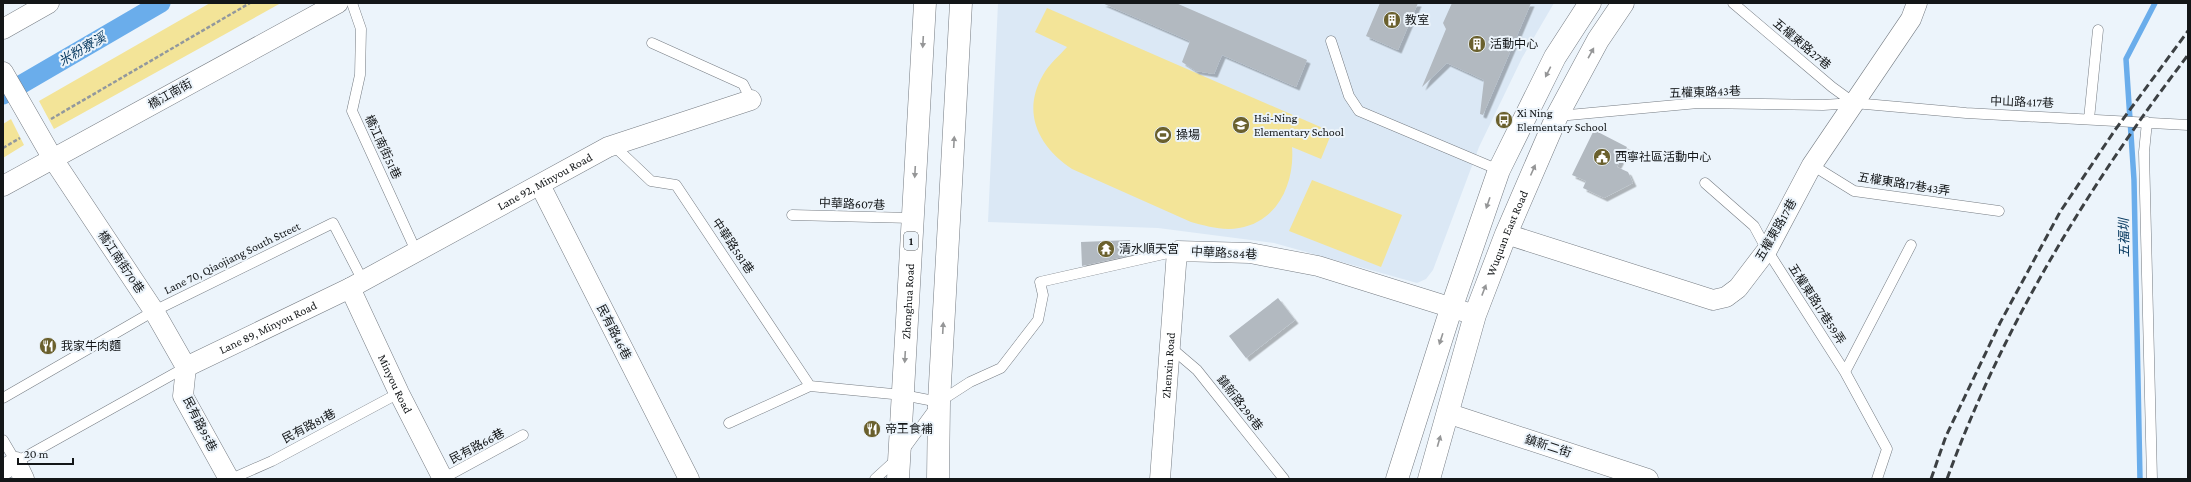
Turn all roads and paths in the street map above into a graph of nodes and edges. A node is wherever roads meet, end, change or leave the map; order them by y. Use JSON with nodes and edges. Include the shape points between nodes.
{"nodes":[{"id":1,"x":49,"y":3,"type":"edge"},
{"id":2,"x":250,"y":3,"type":"edge"},
{"id":3,"x":338,"y":3,"type":"edge"},
{"id":4,"x":352,"y":3,"type":"edge"},
{"id":5,"x":925,"y":3,"type":"edge"},
{"id":6,"x":961,"y":3,"type":"edge"},
{"id":7,"x":1590,"y":3,"type":"edge"},
{"id":8,"x":1623,"y":3,"type":"edge"},
{"id":9,"x":1917,"y":3,"type":"edge"},
{"id":10,"x":1737,"y":4,"type":"edge"},
{"id":11,"x":3,"y":29,"type":"edge"},
{"id":12,"x":2098,"y":30,"type":"dead end"},
{"id":13,"x":1331,"y":41,"type":"dead end"},
{"id":14,"x":652,"y":43,"type":"dead end"},
{"id":15,"x":3,"y":72,"type":"edge"},
{"id":16,"x":751,"y":100,"type":"joint"},
{"id":17,"x":1854,"y":103,"type":"junction"},
{"id":18,"x":65,"y":109,"type":"dead end"},
{"id":19,"x":1557,"y":116,"type":"junction"},
{"id":20,"x":2089,"y":119,"type":"junction"},
{"id":21,"x":2148,"y":122,"type":"junction"},
{"id":22,"x":2188,"y":125,"type":"edge"},
{"id":23,"x":613,"y":145,"type":"junction"},
{"id":24,"x":53,"y":158,"type":"junction"},
{"id":25,"x":1812,"y":164,"type":"junction"},
{"id":26,"x":1499,"y":170,"type":"junction"},
{"id":27,"x":1705,"y":183,"type":"dead end"},
{"id":28,"x":540,"y":185,"type":"junction"},
{"id":29,"x":3,"y":186,"type":"edge"},
{"id":30,"x":1999,"y":211,"type":"dead end"},
{"id":31,"x":792,"y":215,"type":"dead end"},
{"id":32,"x":912,"y":218,"type":"junction"},
{"id":33,"x":1506,"y":234,"type":"junction"},
{"id":34,"x":1910,"y":245,"type":"dead end"},
{"id":35,"x":1767,"y":250,"type":"junction"},
{"id":36,"x":416,"y":251,"type":"junction"},
{"id":37,"x":1177,"y":251,"type":"junction"},
{"id":38,"x":356,"y":285,"type":"junction"},
{"id":39,"x":1451,"y":309,"type":"junction"},
{"id":40,"x":154,"y":310,"type":"junction"},
{"id":41,"x":1475,"y":315,"type":"junction"},
{"id":42,"x":1170,"y":347,"type":"junction"},
{"id":43,"x":186,"y":367,"type":"junction"},
{"id":44,"x":1845,"y":372,"type":"junction"},
{"id":45,"x":810,"y":386,"type":"junction"},
{"id":46,"x":398,"y":393,"type":"junction"},
{"id":47,"x":903,"y":395,"type":"junction"},
{"id":48,"x":3,"y":398,"type":"edge"},
{"id":49,"x":939,"y":402,"type":"junction"},
{"id":50,"x":1447,"y":413,"type":"junction"},
{"id":51,"x":729,"y":423,"type":"dead end"},
{"id":52,"x":523,"y":435,"type":"dead end"},
{"id":53,"x":3,"y":440,"type":"edge"},
{"id":54,"x":898,"y":469,"type":"edge"},
{"id":55,"x":14,"y":470,"type":"edge"},
{"id":56,"x":230,"y":479,"type":"edge"},
{"id":57,"x":442,"y":479,"type":"edge"},
{"id":58,"x":689,"y":479,"type":"edge"},
{"id":59,"x":875,"y":479,"type":"edge"},
{"id":60,"x":938,"y":479,"type":"edge"},
{"id":61,"x":1160,"y":479,"type":"edge"},
{"id":62,"x":1284,"y":479,"type":"edge"},
{"id":63,"x":1397,"y":479,"type":"edge"},
{"id":64,"x":1429,"y":479,"type":"edge"},
{"id":65,"x":1648,"y":479,"type":"edge"},
{"id":66,"x":1877,"y":479,"type":"edge"},
{"id":67,"x":2152,"y":479,"type":"edge"}],
"edges":[{"from":1,"to":11,"type":"street"},
{"from":2,"to":18,"type":"path"},
{"from":3,"to":24,"type":"street","name":"橋江南街"},
{"from":4,"to":36,"type":"lane","name":"橋江南街51巷","via":[[361,29],[360,75],[352,111]]},
{"from":5,"to":32,"type":"street","name":"Zhonghua Road","number":"1","one_way":true},
{"from":49,"to":6,"type":"street","one_way":true},
{"from":7,"to":26,"type":"street","one_way":true,"via":[[1555,57]]},
{"from":19,"to":8,"type":"street","name":"Wuquan East Road","one_way":true,"via":[[1598,40]]},
{"from":9,"to":17,"type":"street","name":"五權東路17巷","via":[[1911,19]]},
{"from":10,"to":17,"type":"lane","name":"五權東路27巷"},
{"from":12,"to":20,"type":"lane"},
{"from":13,"to":26,"type":"lane","via":[[1349,96],[1359,111]]},
{"from":14,"to":16,"type":"lane","via":[[743,84]]},
{"from":15,"to":24,"type":"street","name":"橋江南街70巷"},
{"from":16,"to":23,"type":"street","name":"Lane 92, Minyou Road"},
{"from":17,"to":19,"type":"lane","name":"五權東路43巷","via":[[1698,103]]},
{"from":17,"to":20,"type":"lane","name":"中山路417巷","via":[[1966,113]]},
{"from":17,"to":25,"type":"street","name":"五權東路17巷"},
{"from":33,"to":19,"type":"street","name":"Wuquan East Road","one_way":true},
{"from":20,"to":21,"type":"lane","name":"中山路417巷"},
{"from":21,"to":22,"type":"lane","name":"中山路417巷"},
{"from":21,"to":67,"type":"lane","via":[[2144,152]]},
{"from":23,"to":28,"type":"street","name":"Lane 92, Minyou Road"},
{"from":23,"to":45,"type":"lane","name":"中華路581巷","via":[[651,181],[676,185]]},
{"from":24,"to":29,"type":"street","name":"橋江南街"},
{"from":24,"to":40,"type":"street","name":"橋江南街70巷"},
{"from":25,"to":30,"type":"lane","name":"五權東路17巷43弄","via":[[1854,191]]},
{"from":25,"to":35,"type":"street","name":"五權東路17巷"},
{"from":26,"to":39,"type":"street","one_way":true},
{"from":27,"to":35,"type":"lane","name":"五權東路17巷59弄","via":[[1754,226]]},
{"from":28,"to":36,"type":"street","name":"Lane 92, Minyou Road"},
{"from":28,"to":58,"type":"street","name":"民有路46巷"},
{"from":31,"to":32,"type":"lane","name":"中華路607巷"},
{"from":32,"to":47,"type":"street","name":"Zhonghua Road","number":"1","one_way":true},
{"from":33,"to":35,"type":"street","name":"五權東路17巷","via":[[1713,300],[1726,297],[1738,288]]},
{"from":41,"to":33,"type":"street","name":"Wuquan East Road","one_way":true},
{"from":34,"to":44,"type":"lane","name":"五權東路17巷59弄"},
{"from":35,"to":44,"type":"lane","name":"五權東路17巷59弄"},
{"from":36,"to":38,"type":"street","name":"Lane 92, Minyou Road"},
{"from":37,"to":39,"type":"street","name":"中華路584巷","via":[[1250,253],[1318,266]]},
{"from":37,"to":42,"type":"street","name":"Zhenxin Road"},
{"from":37,"to":49,"type":"lane","name":"中華路584巷","via":[[1040,282],[1043,294],[1038,320],[1001,368],[970,382]]},
{"from":38,"to":40,"type":"lane","name":"Lane 70, Qiaojiang South Street","via":[[333,223]]},
{"from":38,"to":43,"type":"street","name":"Lane 89, Minyou Road"},
{"from":38,"to":46,"type":"street","name":"Minyou Road"},
{"from":39,"to":41,"type":"street","name":"中華路584巷"},
{"from":39,"to":63,"type":"street","one_way":true},
{"from":40,"to":43,"type":"street","name":"橋江南街70巷"},
{"from":40,"to":48,"type":"lane","name":"Lane 70, Qiaojiang South Street"},
{"from":41,"to":50,"type":"street","name":"Wuquan East Road"},
{"from":42,"to":61,"type":"street","name":"Zhenxin Road"},
{"from":42,"to":62,"type":"lane","name":"鎮新路298巷","via":[[1197,370]]},
{"from":43,"to":55,"type":"lane"},
{"from":43,"to":56,"type":"street","name":"民有路95巷","via":[[183,396]]},
{"from":44,"to":66,"type":"lane","name":"五權東路17巷59弄","via":[[1887,449]]},
{"from":45,"to":47,"type":"lane"},
{"from":45,"to":51,"type":"lane"},
{"from":46,"to":56,"type":"lane","name":"民有路81巷","via":[[272,461]]},
{"from":46,"to":57,"type":"street","name":"Minyou Road"},
{"from":47,"to":49,"type":"lane"},
{"from":47,"to":54,"type":"street","name":"Zhonghua Road","number":"1"},
{"from":49,"to":54,"type":"lane","name":"中華路584巷"},
{"from":49,"to":60,"type":"street"},
{"from":64,"to":50,"type":"street","name":"Wuquan East Road","one_way":true},
{"from":50,"to":65,"type":"street","name":"鎮新二街"},
{"from":52,"to":57,"type":"lane","name":"民有路66巷"},
{"from":53,"to":55,"type":"lane"},
{"from":54,"to":59,"type":"lane"}]}
